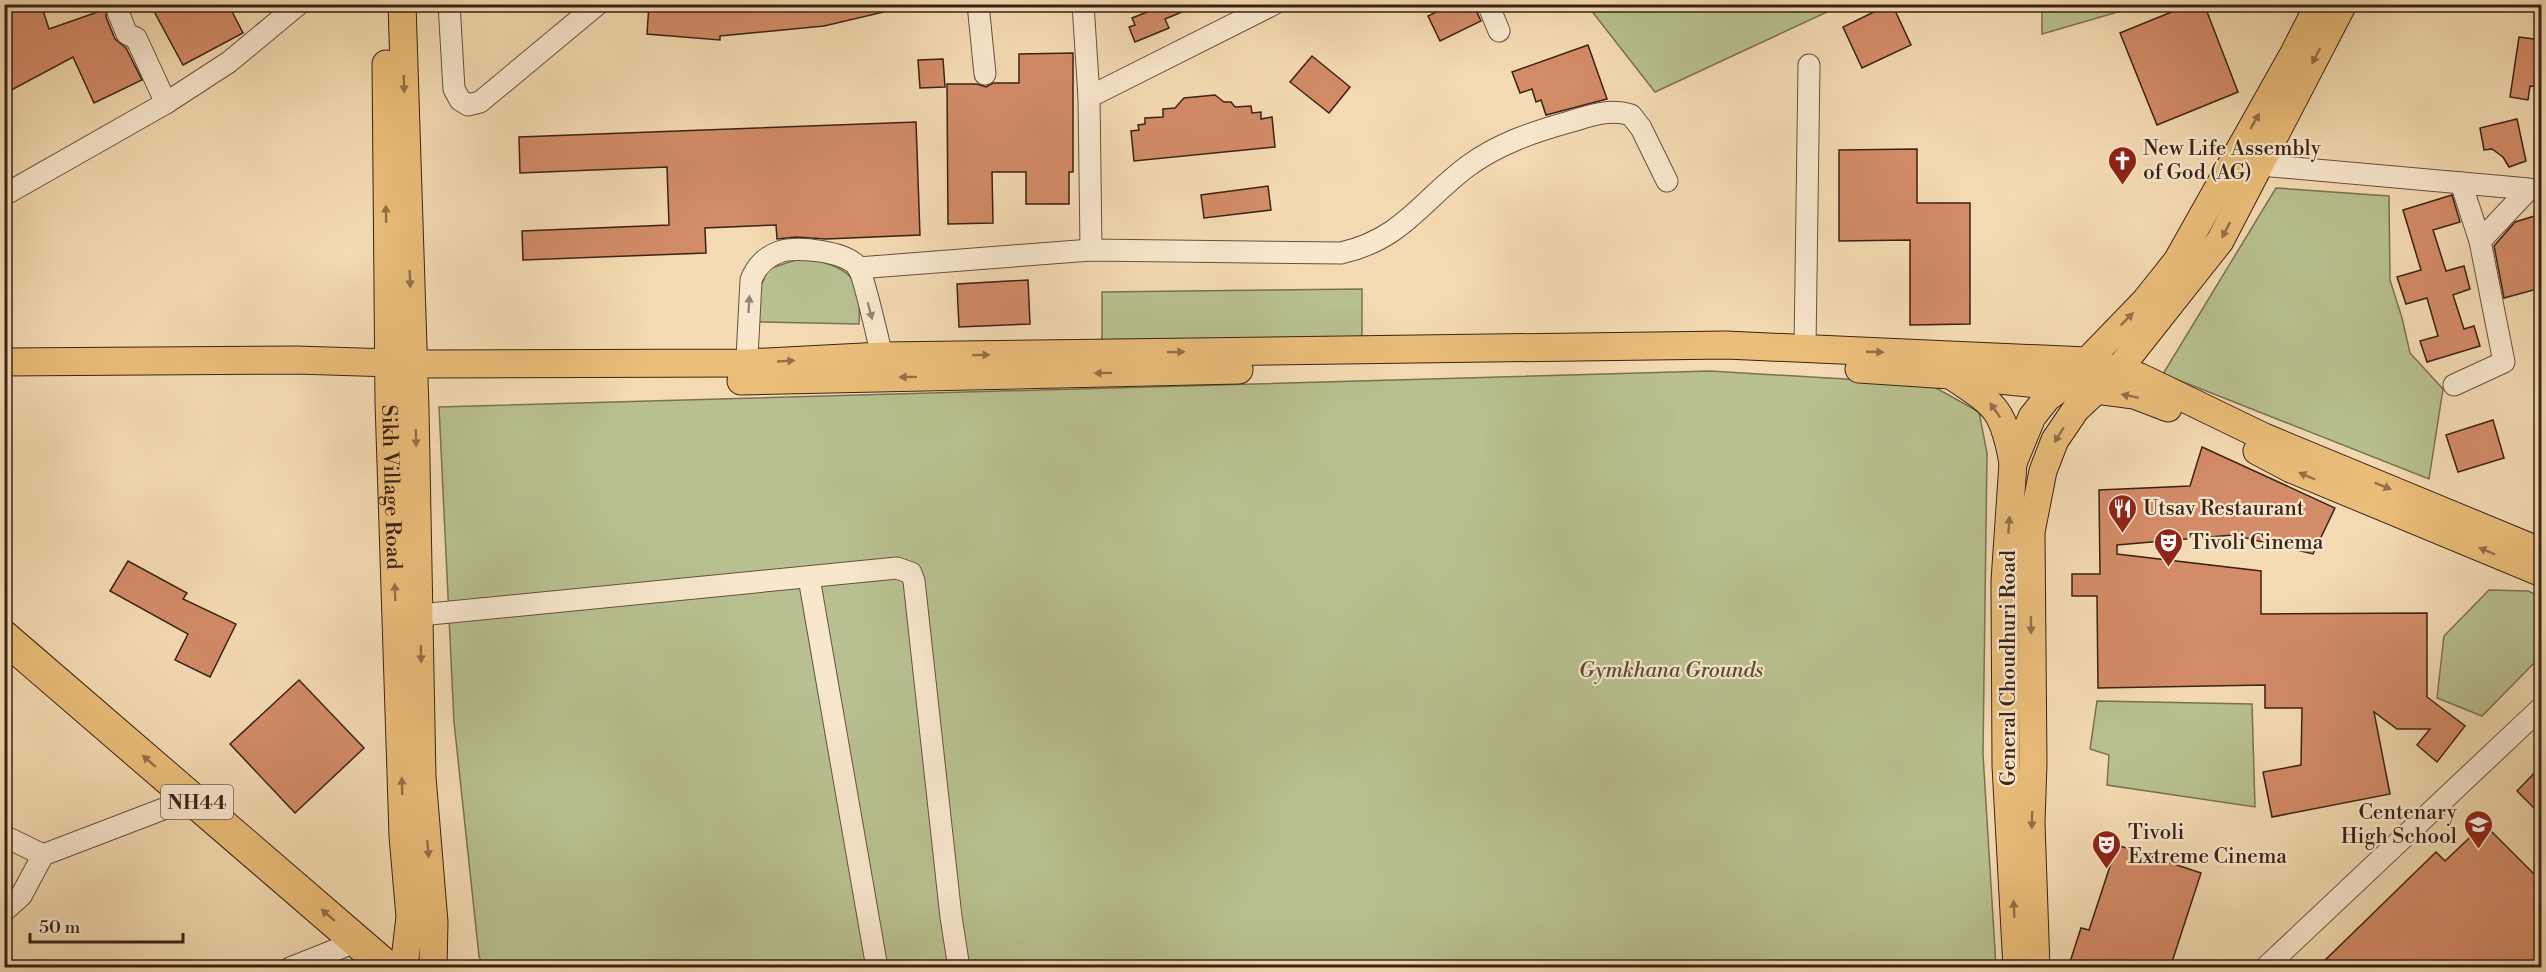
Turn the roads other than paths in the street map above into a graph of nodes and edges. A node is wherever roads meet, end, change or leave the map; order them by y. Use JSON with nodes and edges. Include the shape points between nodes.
{"nodes":[{"id":1,"x":299,"y":4,"type":"edge"},
{"id":2,"x":385,"y":4,"type":"edge"},
{"id":3,"x":402,"y":4,"type":"edge"},
{"id":4,"x":449,"y":4,"type":"edge"},
{"id":5,"x":598,"y":4,"type":"edge"},
{"id":6,"x":978,"y":4,"type":"edge"},
{"id":7,"x":1083,"y":4,"type":"edge"},
{"id":8,"x":1274,"y":4,"type":"edge"},
{"id":9,"x":1488,"y":4,"type":"edge"},
{"id":10,"x":2319,"y":4,"type":"edge"},
{"id":11,"x":2343,"y":4,"type":"edge"},
{"id":12,"x":118,"y":12,"type":"dead end"},
{"id":13,"x":1499,"y":32,"type":"dead end"},
{"id":14,"x":1809,"y":65,"type":"dead end"},
{"id":15,"x":985,"y":74,"type":"dead end"},
{"id":16,"x":1089,"y":97,"type":"junction"},
{"id":17,"x":166,"y":103,"type":"junction"},
{"id":18,"x":2260,"y":165,"type":"junction"},
{"id":19,"x":1667,"y":181,"type":"dead end"},
{"id":20,"x":2461,"y":183,"type":"junction"},
{"id":21,"x":2535,"y":187,"type":"edge"},
{"id":22,"x":4,"y":195,"type":"edge"},
{"id":23,"x":2480,"y":241,"type":"junction"},
{"id":24,"x":1090,"y":250,"type":"junction"},
{"id":25,"x":858,"y":268,"type":"junction"},
{"id":26,"x":2140,"y":342,"type":"junction"},
{"id":27,"x":1805,"y":348,"type":"junction"},
{"id":28,"x":882,"y":356,"type":"junction"},
{"id":29,"x":2086,"y":361,"type":"junction"},
{"id":30,"x":4,"y":362,"type":"edge"},
{"id":31,"x":2008,"y":369,"type":"junction"},
{"id":32,"x":2118,"y":370,"type":"junction"},
{"id":33,"x":401,"y":371,"type":"junction"},
{"id":34,"x":746,"y":372,"type":"junction"},
{"id":35,"x":1950,"y":375,"type":"junction"},
{"id":36,"x":4,"y":380,"type":"edge"},
{"id":37,"x":2157,"y":385,"type":"junction"},
{"id":38,"x":2454,"y":385,"type":"dead end"},
{"id":39,"x":2063,"y":386,"type":"junction"},
{"id":40,"x":2096,"y":390,"type":"junction"},
{"id":41,"x":2013,"y":463,"type":"junction"},
{"id":42,"x":2541,"y":552,"type":"edge"},
{"id":43,"x":2541,"y":573,"type":"edge"},
{"id":44,"x":809,"y":578,"type":"junction"},
{"id":45,"x":420,"y":615,"type":"junction"},
{"id":46,"x":4,"y":637,"type":"edge"},
{"id":47,"x":2541,"y":708,"type":"edge"},
{"id":48,"x":192,"y":798,"type":"junction"},
{"id":49,"x":4,"y":836,"type":"edge"},
{"id":50,"x":43,"y":855,"type":"junction"},
{"id":51,"x":4,"y":911,"type":"edge"},
{"id":52,"x":358,"y":940,"type":"junction"},
{"id":53,"x":290,"y":968,"type":"edge"},
{"id":54,"x":388,"y":968,"type":"edge"},
{"id":55,"x":404,"y":968,"type":"edge"},
{"id":56,"x":434,"y":968,"type":"edge"},
{"id":57,"x":877,"y":968,"type":"edge"},
{"id":58,"x":959,"y":968,"type":"edge"},
{"id":59,"x":2017,"y":968,"type":"edge"},
{"id":60,"x":2036,"y":968,"type":"edge"},
{"id":61,"x":2265,"y":968,"type":"edge"}],
"edges":[{"from":1,"to":17,"type":"street","via":[[229,62]]},
{"from":33,"to":2,"type":"main road","name":"Sikh Village Road","one_way":true},
{"from":3,"to":33,"type":"main road","name":"Sikh Village Road","one_way":true},
{"from":4,"to":5,"type":"street","via":[[454,89],[468,105],[480,102]]},
{"from":6,"to":15,"type":"street"},
{"from":7,"to":16,"type":"street"},
{"from":8,"to":16,"type":"street"},
{"from":9,"to":13,"type":"street"},
{"from":29,"to":10,"type":"main road","one_way":true,"via":[[2146,300],[2177,261]]},
{"from":11,"to":18,"type":"main road","name":"General Choudhuri Road","one_way":true},
{"from":12,"to":17,"type":"street","via":[[127,34],[136,38]]},
{"from":14,"to":27,"type":"street"},
{"from":16,"to":24,"type":"street"},
{"from":17,"to":22,"type":"street"},
{"from":18,"to":20,"type":"street"},
{"from":18,"to":26,"type":"main road","name":"General Choudhuri Road","one_way":true,"via":[[2220,241]]},
{"from":19,"to":24,"type":"street","via":[[1631,115],[1605,111],[1530,133],[1494,150],[1468,167],[1412,218],[1362,248],[1341,252]]},
{"from":20,"to":21,"type":"street"},
{"from":20,"to":23,"type":"street"},
{"from":21,"to":23,"type":"street"},
{"from":23,"to":38,"type":"street","via":[[2504,362]]},
{"from":24,"to":25,"type":"street"},
{"from":25,"to":28,"type":"street","one_way":true},
{"from":34,"to":25,"type":"street","one_way":true,"via":[[751,280],[756,267],[780,252],[832,252]]},
{"from":26,"to":32,"type":"main road","name":"General Choudhuri Road"},
{"from":26,"to":37,"type":"main road","via":[[2145,363]]},
{"from":28,"to":27,"type":"main road","one_way":true,"via":[[1726,345]]},
{"from":27,"to":31,"type":"main road","one_way":true},
{"from":34,"to":28,"type":"main road","one_way":true},
{"from":29,"to":31,"type":"main road"},
{"from":29,"to":32,"type":"main road"},
{"from":29,"to":39,"type":"main road","name":"General Choudhuri Road"},
{"from":30,"to":33,"type":"main road","via":[[304,360]]},
{"from":31,"to":35,"type":"main road"},
{"from":31,"to":39,"type":"main road"},
{"from":32,"to":37,"type":"main road"},
{"from":32,"to":40,"type":"main road","name":"General Choudhuri Road"},
{"from":33,"to":34,"type":"main road"},
{"from":33,"to":36,"type":"main road"},
{"from":33,"to":45,"type":"main road","one_way":true},
{"from":55,"to":33,"type":"main road","name":"Sikh Village Road","one_way":true,"via":[[410,917],[403,836]]},
{"from":35,"to":34,"type":"main road","one_way":true,"via":[[1709,359]]},
{"from":41,"to":35,"type":"main road","one_way":true,"via":[[2007,429],[1992,404]]},
{"from":37,"to":42,"type":"main road","one_way":true,"via":[[2264,437]]},
{"from":39,"to":40,"type":"main road"},
{"from":39,"to":41,"type":"main road","name":"General Choudhuri Road","via":[[2032,417]]},
{"from":43,"to":40,"type":"main road","one_way":true,"via":[[2290,469],[2178,411],[2134,395]]},
{"from":40,"to":60,"type":"main road","name":"General Choudhuri Road","one_way":true,"via":[[2076,409],[2055,441],[2043,471],[2031,532],[2031,823]]},
{"from":59,"to":41,"type":"main road","name":"General Choudhuri Road","one_way":true,"via":[[2006,765],[2005,604]]},
{"from":44,"to":45,"type":"street"},
{"from":44,"to":57,"type":"street"},
{"from":44,"to":58,"type":"street","via":[[897,568],[911,573]]},
{"from":45,"to":56,"type":"main road","one_way":true,"via":[[422,777]]},
{"from":48,"to":46,"type":"highway","number":"NH44","one_way":true},
{"from":47,"to":61,"type":"street"},
{"from":48,"to":50,"type":"street"},
{"from":52,"to":48,"type":"highway","number":"NH44","one_way":true},
{"from":49,"to":50,"type":"street"},
{"from":50,"to":51,"type":"street","via":[[21,896]]},
{"from":52,"to":53,"type":"street"},
{"from":52,"to":54,"type":"highway","number":"NH44"}]}
